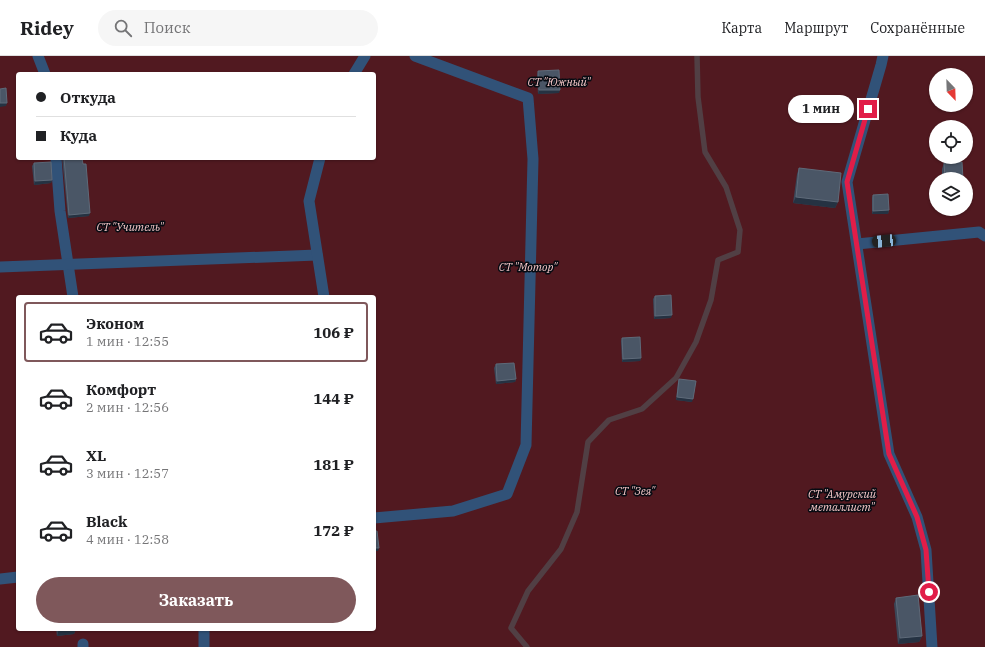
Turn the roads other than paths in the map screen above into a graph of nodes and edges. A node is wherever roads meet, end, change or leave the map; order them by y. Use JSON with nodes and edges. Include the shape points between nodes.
{"nodes":[{"id":1,"x":38,"y":56,"type":"edge"},
{"id":2,"x":365,"y":56,"type":"edge"},
{"id":3,"x":415,"y":56,"type":"edge"},
{"id":4,"x":882,"y":56,"type":"edge"},
{"id":5,"x":44,"y":72,"type":"edge"},
{"id":6,"x":355,"y":72,"type":"edge"},
{"id":7,"x":56,"y":160,"type":"edge"},
{"id":8,"x":319,"y":160,"type":"edge"},
{"id":9,"x":985,"y":236,"type":"edge"},
{"id":10,"x":857,"y":244,"type":"junction"},
{"id":11,"x":317,"y":255,"type":"junction"},
{"id":12,"x":68,"y":263,"type":"junction"},
{"id":13,"x":0,"y":266,"type":"edge"},
{"id":14,"x":73,"y":295,"type":"edge"},
{"id":15,"x":324,"y":295,"type":"edge"},
{"id":16,"x":376,"y":518,"type":"edge"},
{"id":17,"x":16,"y":577,"type":"edge"},
{"id":18,"x":0,"y":579,"type":"edge"},
{"id":19,"x":204,"y":631,"type":"edge"},
{"id":20,"x":204,"y":647,"type":"edge"},
{"id":21,"x":932,"y":647,"type":"edge"}],
"edges":[{"from":1,"to":5,"type":"street"},
{"from":2,"to":6,"type":"street"},
{"from":3,"to":16,"type":"street","via":[[528,98],[533,159],[526,445],[507,494],[453,511]]},
{"from":4,"to":10,"type":"street","via":[[847,182]]},
{"from":7,"to":12,"type":"street","via":[[60,211]]},
{"from":8,"to":11,"type":"street","via":[[309,201]]},
{"from":9,"to":10,"type":"street","via":[[979,232]]},
{"from":10,"to":21,"type":"street","via":[[889,454],[917,517],[926,550]]},
{"from":11,"to":12,"type":"street"},
{"from":11,"to":15,"type":"street"},
{"from":12,"to":13,"type":"street"},
{"from":12,"to":14,"type":"street"},
{"from":17,"to":18,"type":"street"},
{"from":19,"to":20,"type":"street"}]}
